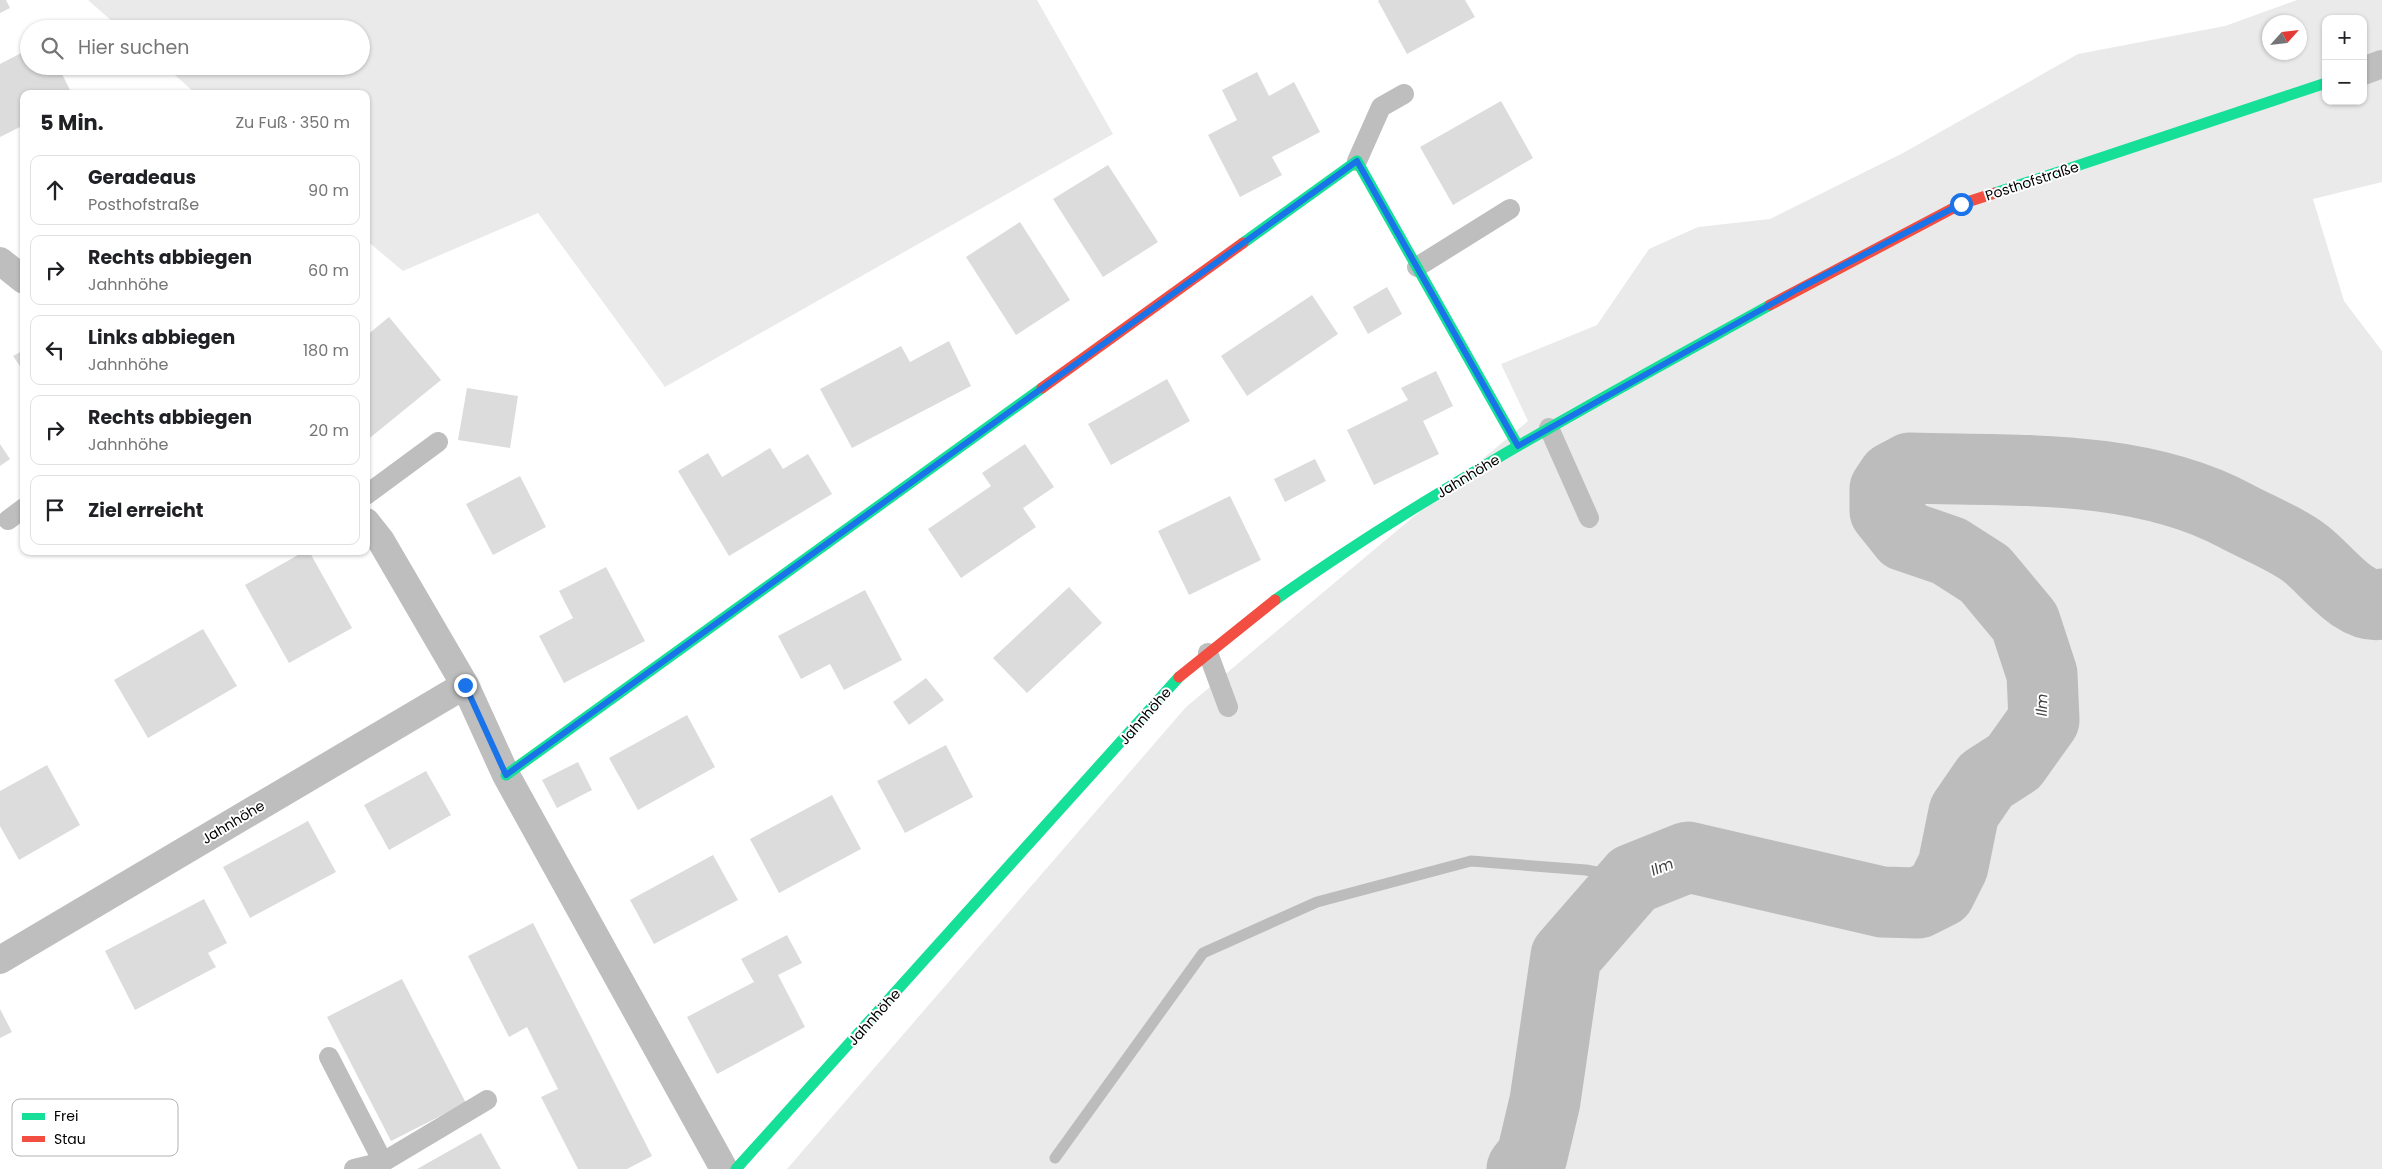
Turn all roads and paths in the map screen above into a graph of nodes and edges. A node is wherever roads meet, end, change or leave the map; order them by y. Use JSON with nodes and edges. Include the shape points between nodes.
{"nodes":[{"id":1,"x":2382,"y":64,"type":"edge"},
{"id":2,"x":2367,"y":70,"type":"edge"},
{"id":3,"x":2322,"y":84,"type":"edge"},
{"id":4,"x":1404,"y":94,"type":"dead end"},
{"id":5,"x":1357,"y":161,"type":"junction"},
{"id":6,"x":1510,"y":209,"type":"dead end"},
{"id":7,"x":0,"y":261,"type":"edge"},
{"id":8,"x":1417,"y":267,"type":"junction"},
{"id":9,"x":20,"y":277,"type":"edge"},
{"id":10,"x":1549,"y":428,"type":"junction"},
{"id":11,"x":438,"y":442,"type":"dead end"},
{"id":12,"x":1518,"y":446,"type":"junction"},
{"id":13,"x":370,"y":492,"type":"edge"},
{"id":14,"x":20,"y":511,"type":"edge"},
{"id":15,"x":1589,"y":518,"type":"dead end"},
{"id":16,"x":8,"y":520,"type":"dead end"},
{"id":17,"x":370,"y":527,"type":"edge"},
{"id":18,"x":1208,"y":653,"type":"junction"},
{"id":19,"x":465,"y":685,"type":"junction"},
{"id":20,"x":1228,"y":707,"type":"dead end"},
{"id":21,"x":506,"y":775,"type":"junction"},
{"id":22,"x":0,"y":960,"type":"edge"},
{"id":23,"x":328,"y":1057,"type":"dead end"},
{"id":24,"x":487,"y":1100,"type":"dead end"},
{"id":25,"x":383,"y":1162,"type":"junction"},
{"id":26,"x":354,"y":1169,"type":"edge"},
{"id":27,"x":724,"y":1169,"type":"edge"},
{"id":28,"x":736,"y":1169,"type":"edge"}],
"edges":[{"from":1,"to":2,"type":"street"},
{"from":3,"to":10,"type":"street","name":"Posthofstraße","via":[[1961,204],[1798,289]]},
{"from":4,"to":5,"type":"lane","via":[[1381,107]]},
{"from":5,"to":8,"type":"street"},
{"from":5,"to":21,"type":"street"},
{"from":6,"to":8,"type":"lane"},
{"from":7,"to":9,"type":"street"},
{"from":8,"to":12,"type":"street"},
{"from":10,"to":12,"type":"street","name":"Posthofstraße"},
{"from":10,"to":15,"type":"lane"},
{"from":11,"to":13,"type":"lane"},
{"from":12,"to":18,"type":"street","name":"Jahnhöhe","via":[[1336,556],[1263,608]]},
{"from":14,"to":16,"type":"lane"},
{"from":17,"to":19,"type":"street","via":[[382,541]]},
{"from":18,"to":20,"type":"lane"},
{"from":18,"to":28,"type":"street","name":"Jahnhöhe","via":[[1176,680]]},
{"from":19,"to":21,"type":"street"},
{"from":19,"to":22,"type":"street","name":"Jahnhöhe"},
{"from":21,"to":27,"type":"street"},
{"from":23,"to":25,"type":"lane"},
{"from":24,"to":25,"type":"lane"},
{"from":25,"to":26,"type":"lane"}]}
